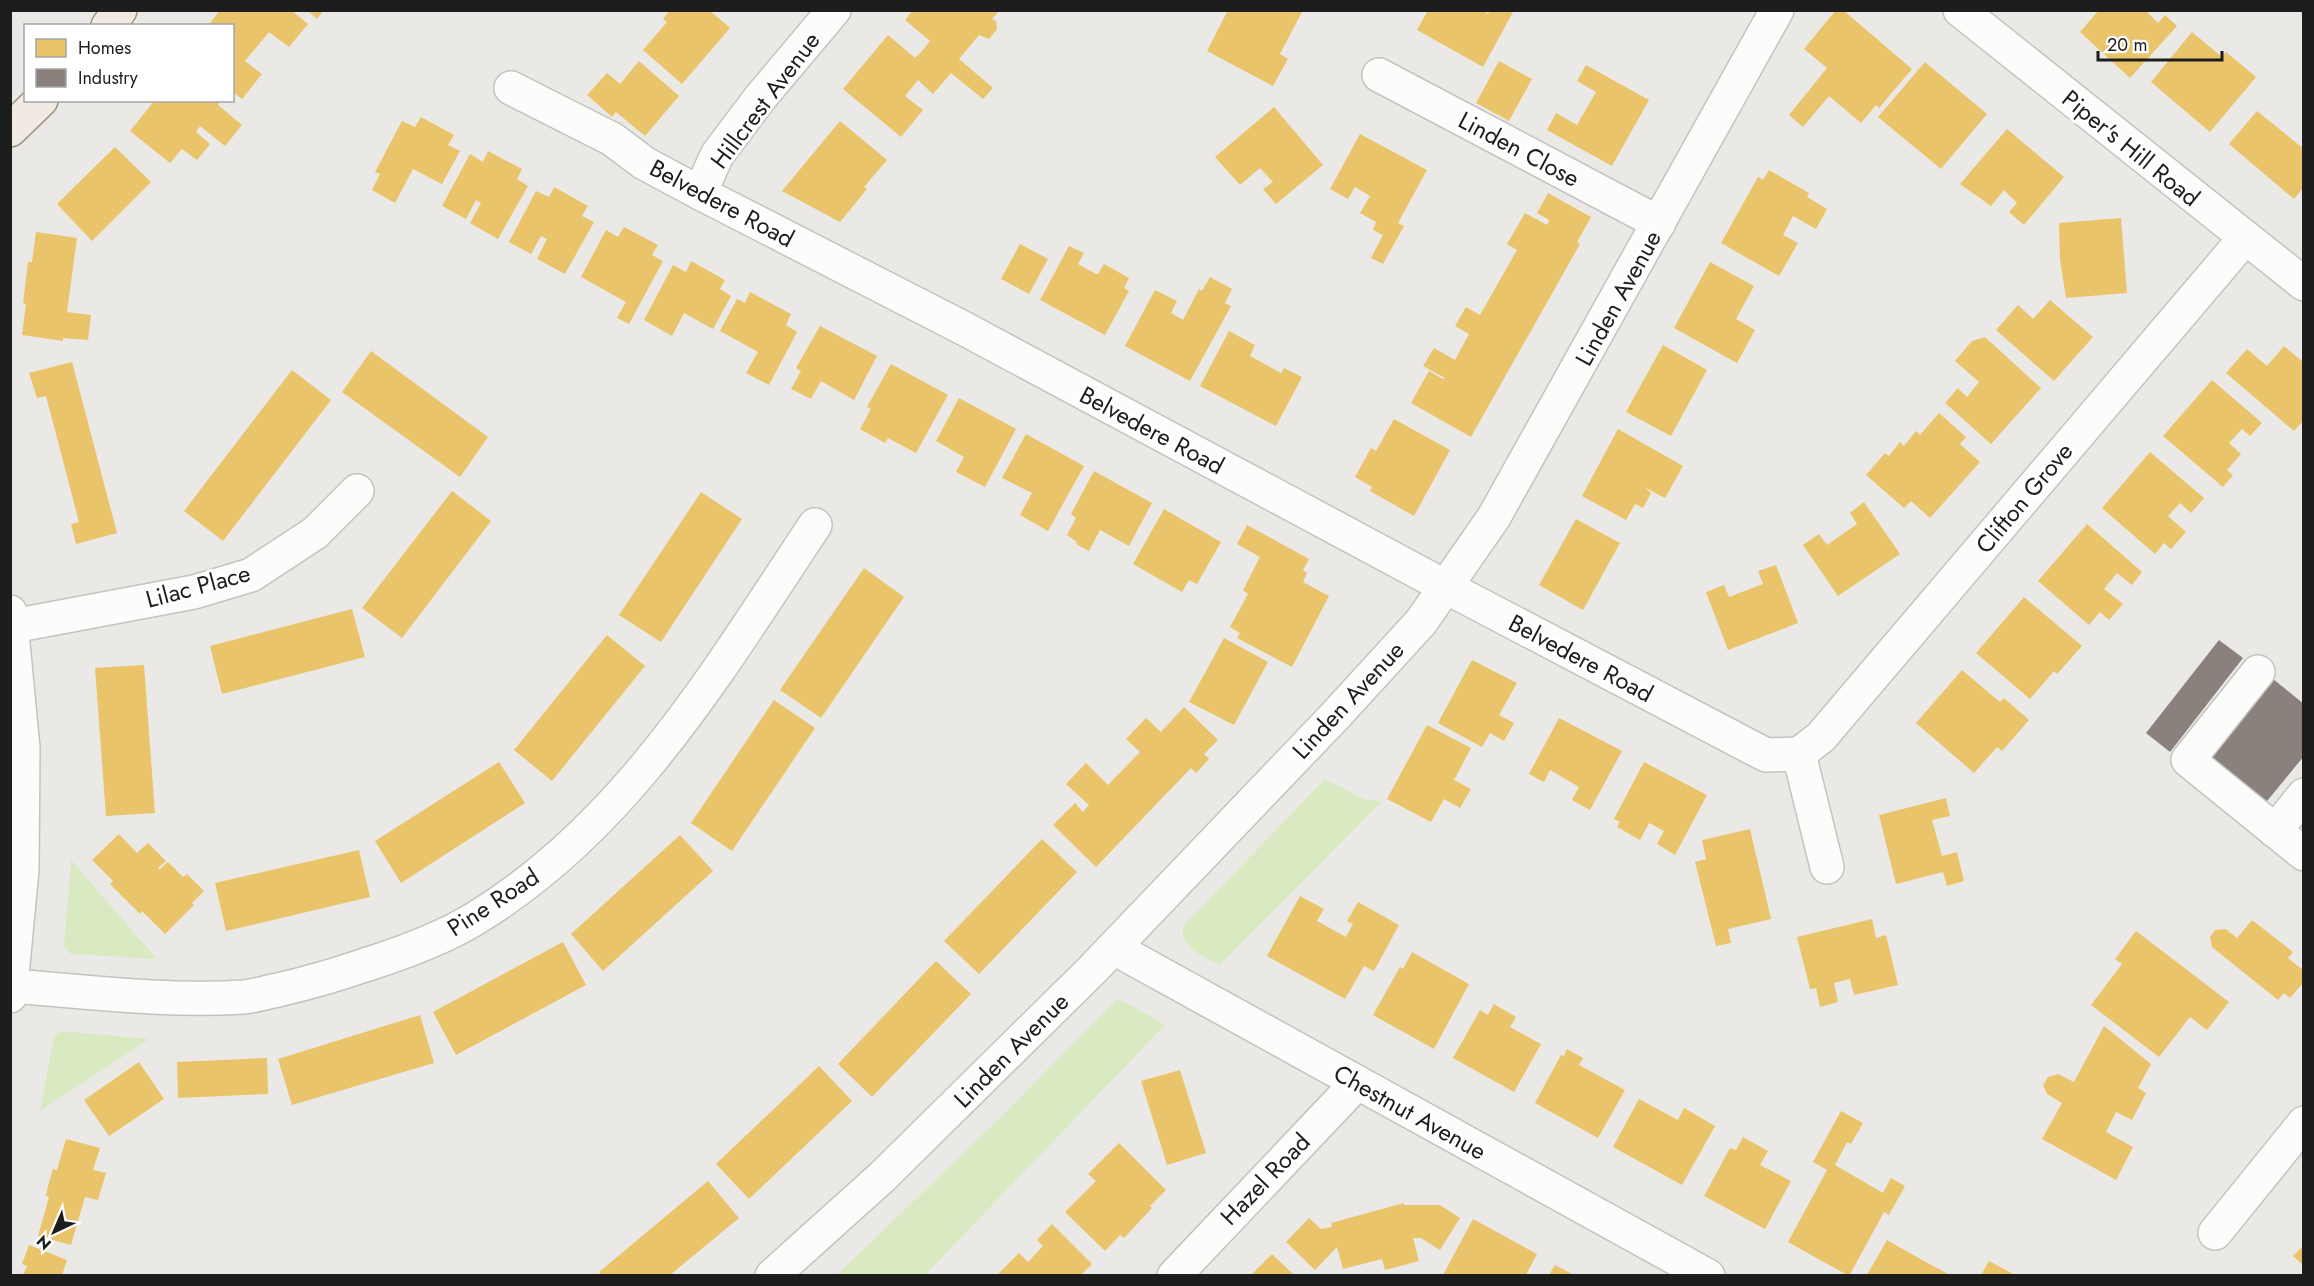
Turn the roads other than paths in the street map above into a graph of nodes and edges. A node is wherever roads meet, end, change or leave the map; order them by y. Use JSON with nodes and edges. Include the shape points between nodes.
{"nodes":[{"id":1,"x":120,"y":10,"type":"edge"},
{"id":2,"x":834,"y":10,"type":"edge"},
{"id":3,"x":1777,"y":10,"type":"edge"},
{"id":4,"x":1967,"y":12,"type":"edge"},
{"id":5,"x":110,"y":24,"type":"edge"},
{"id":6,"x":1379,"y":75,"type":"dead end"},
{"id":7,"x":511,"y":88,"type":"dead end"},
{"id":8,"x":39,"y":102,"type":"edge"},
{"id":9,"x":10,"y":130,"type":"edge"},
{"id":10,"x":700,"y":193,"type":"junction"},
{"id":11,"x":1659,"y":224,"type":"junction"},
{"id":12,"x":2245,"y":238,"type":"junction"},
{"id":13,"x":2304,"y":284,"type":"edge"},
{"id":14,"x":357,"y":492,"type":"dead end"},
{"id":15,"x":815,"y":525,"type":"dead end"},
{"id":16,"x":1446,"y":587,"type":"junction"},
{"id":17,"x":12,"y":619,"type":"edge"},
{"id":18,"x":2258,"y":672,"type":"dead end"},
{"id":19,"x":1799,"y":754,"type":"junction"},
{"id":20,"x":2304,"y":795,"type":"edge"},
{"id":21,"x":2275,"y":831,"type":"junction"},
{"id":22,"x":2304,"y":855,"type":"edge"},
{"id":23,"x":1827,"y":867,"type":"dead end"},
{"id":24,"x":1114,"y":948,"type":"junction"},
{"id":25,"x":12,"y":991,"type":"edge"},
{"id":26,"x":1357,"y":1083,"type":"junction"},
{"id":27,"x":2304,"y":1123,"type":"edge"},
{"id":28,"x":2215,"y":1233,"type":"dead end"},
{"id":29,"x":772,"y":1275,"type":"edge"},
{"id":30,"x":1174,"y":1275,"type":"edge"},
{"id":31,"x":1708,"y":1275,"type":"edge"}],
"edges":[{"from":1,"to":5,"type":"main road"},
{"from":2,"to":10,"type":"street","name":"Hillcrest Avenue","via":[[717,155]]},
{"from":3,"to":11,"type":"street","name":"Linden Avenue"},
{"from":4,"to":12,"type":"street","name":"Piper's Hill Road"},
{"from":6,"to":11,"type":"street","name":"Linden Close"},
{"from":7,"to":10,"type":"street","name":"Belvedere Road","via":[[612,139],[644,163]]},
{"from":8,"to":9,"type":"main road"},
{"from":10,"to":16,"type":"street","name":"Belvedere Road","via":[[965,329]]},
{"from":11,"to":16,"type":"street","name":"Linden Avenue","via":[[1494,518]]},
{"from":12,"to":13,"type":"street","name":"Piper's Hill Road"},
{"from":12,"to":19,"type":"street","name":"Clifton Grove","via":[[1829,728]]},
{"from":14,"to":17,"type":"street","name":"Lilac Place","via":[[315,533],[251,575],[194,592]]},
{"from":15,"to":25,"type":"street","name":"Pine Road","via":[[687,716],[634,780],[543,871],[475,918],[411,950],[322,980],[246,997]]},
{"from":16,"to":19,"type":"street","name":"Belvedere Road","via":[[1766,754]]},
{"from":16,"to":24,"type":"street","name":"Linden Avenue","via":[[1390,656]]},
{"from":17,"to":25,"type":"street","via":[[23,748],[22,870]]},
{"from":18,"to":21,"type":"street","via":[[2188,760]]},
{"from":19,"to":23,"type":"street"},
{"from":20,"to":21,"type":"street"},
{"from":21,"to":22,"type":"street"},
{"from":24,"to":26,"type":"street","name":"Chestnut Avenue"},
{"from":24,"to":29,"type":"street","name":"Linden Avenue","via":[[882,1178]]},
{"from":26,"to":30,"type":"street","name":"Hazel Road"},
{"from":26,"to":31,"type":"street","name":"Chestnut Avenue"},
{"from":27,"to":28,"type":"street"}]}
